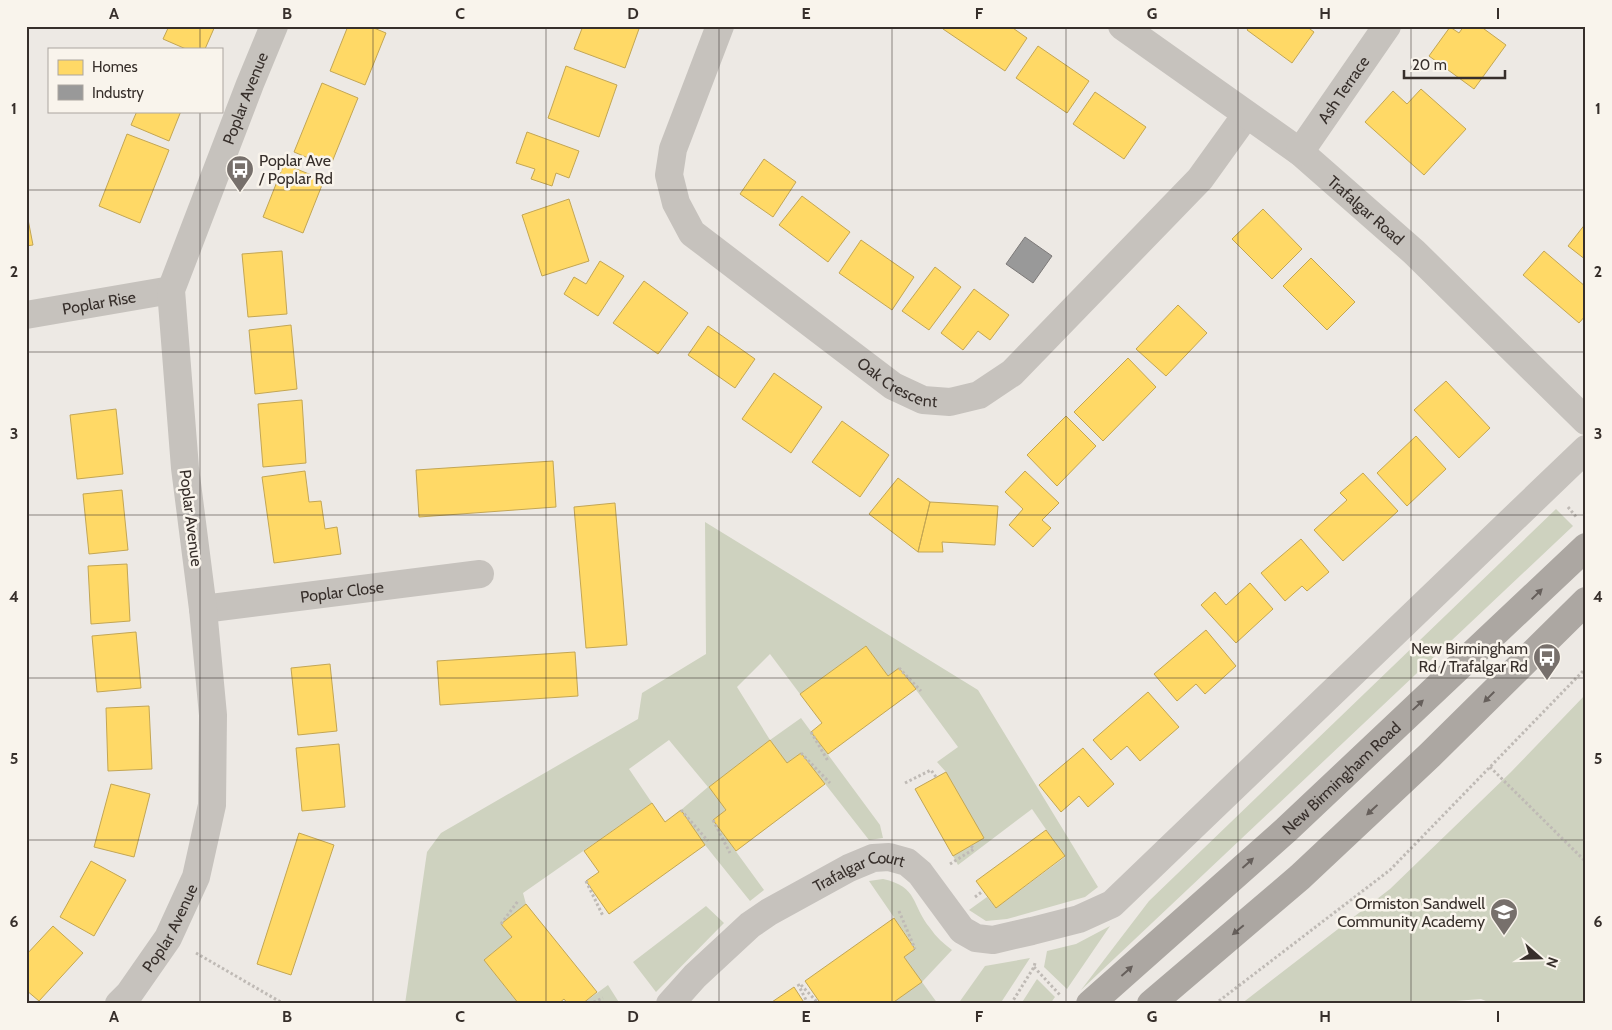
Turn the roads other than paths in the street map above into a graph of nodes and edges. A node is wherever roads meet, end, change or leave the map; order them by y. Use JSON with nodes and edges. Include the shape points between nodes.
{"nodes":[{"id":1,"x":274,"y":26,"type":"edge"},
{"id":2,"x":720,"y":26,"type":"edge"},
{"id":3,"x":1122,"y":26,"type":"edge"},
{"id":4,"x":1387,"y":26,"type":"edge"},
{"id":5,"x":1246,"y":115,"type":"junction"},
{"id":6,"x":1300,"y":152,"type":"junction"},
{"id":7,"x":171,"y":290,"type":"junction"},
{"id":8,"x":26,"y":315,"type":"edge"},
{"id":9,"x":1586,"y":422,"type":"edge"},
{"id":10,"x":1586,"y":449,"type":"edge"},
{"id":11,"x":1583,"y":534,"type":"edge"},
{"id":12,"x":480,"y":574,"type":"dead end"},
{"id":13,"x":1586,"y":601,"type":"edge"},
{"id":14,"x":203,"y":610,"type":"junction"},
{"id":15,"x":1078,"y":1002,"type":"edge"},
{"id":16,"x":119,"y":1004,"type":"edge"},
{"id":17,"x":670,"y":1004,"type":"edge"},
{"id":18,"x":1151,"y":1004,"type":"edge"}],
"edges":[{"from":1,"to":7,"type":"street","name":"Poplar Avenue"},
{"from":2,"to":5,"type":"street","name":"Oak Crescent","via":[[673,149],[669,175],[676,203],[692,233],[893,386],[923,400],[950,402],[979,396],[1012,373],[1200,179]]},
{"from":3,"to":5,"type":"street","name":"Trafalgar Road"},
{"from":4,"to":6,"type":"street","name":"Ash Terrace"},
{"from":5,"to":6,"type":"street","name":"Trafalgar Road"},
{"from":6,"to":9,"type":"street","name":"Trafalgar Road","via":[[1414,252]]},
{"from":7,"to":8,"type":"street","name":"Poplar Rise"},
{"from":7,"to":14,"type":"street","name":"Poplar Avenue","via":[[184,468]]},
{"from":10,"to":17,"type":"street","name":"Trafalgar Court","via":[[1112,904],[1079,919],[1044,928],[994,940],[976,938],[962,930],[920,873],[907,862],[889,856],[873,858],[849,868],[750,925]]},
{"from":15,"to":11,"type":"highway","name":"New Birmingham Road","one_way":true,"via":[[1286,830]]},
{"from":12,"to":14,"type":"street","name":"Poplar Close"},
{"from":13,"to":18,"type":"highway","one_way":true,"via":[[1300,878]]},
{"from":14,"to":16,"type":"street","name":"Poplar Avenue","via":[[214,715],[212,805],[196,877],[168,938]]}]}
